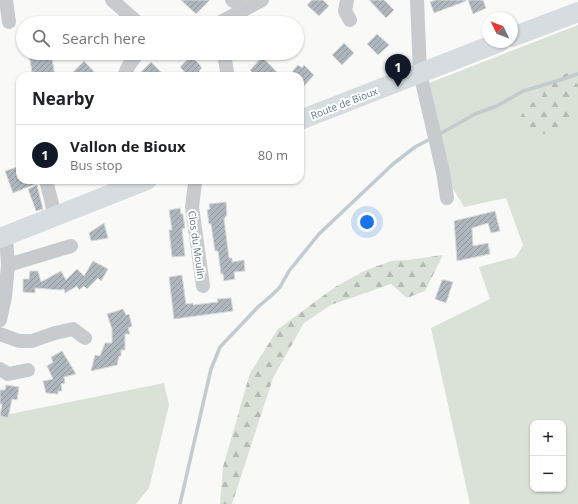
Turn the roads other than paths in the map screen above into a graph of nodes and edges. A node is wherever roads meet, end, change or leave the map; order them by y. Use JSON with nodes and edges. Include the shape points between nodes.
{"nodes":[{"id":1,"x":6,"y":0,"type":"edge"},
{"id":2,"x":112,"y":0,"type":"edge"},
{"id":3,"x":232,"y":0,"type":"edge"},
{"id":4,"x":260,"y":0,"type":"edge"},
{"id":5,"x":347,"y":0,"type":"edge"},
{"id":6,"x":417,"y":0,"type":"edge"},
{"id":7,"x":245,"y":8,"type":"junction"},
{"id":8,"x":578,"y":12,"type":"edge"},
{"id":9,"x":130,"y":16,"type":"edge"},
{"id":10,"x":231,"y":16,"type":"edge"},
{"id":11,"x":350,"y":20,"type":"dead end"},
{"id":12,"x":9,"y":22,"type":"dead end"},
{"id":13,"x":518,"y":35,"type":"edge"},
{"id":14,"x":485,"y":48,"type":"edge"},
{"id":15,"x":133,"y":60,"type":"edge"},
{"id":16,"x":225,"y":60,"type":"edge"},
{"id":17,"x":126,"y":72,"type":"edge"},
{"id":18,"x":227,"y":72,"type":"dead end"},
{"id":19,"x":420,"y":73,"type":"junction"},
{"id":20,"x":304,"y":118,"type":"edge"},
{"id":21,"x":47,"y":184,"type":"edge"},
{"id":22,"x":137,"y":184,"type":"edge"},
{"id":23,"x":195,"y":184,"type":"edge"},
{"id":24,"x":447,"y":198,"type":"dead end"},
{"id":25,"x":55,"y":216,"type":"junction"},
{"id":26,"x":3,"y":237,"type":"edge"},
{"id":27,"x":72,"y":246,"type":"dead end"},
{"id":28,"x":8,"y":265,"type":"junction"},
{"id":29,"x":203,"y":286,"type":"dead end"},
{"id":30,"x":0,"y":320,"type":"edge"},
{"id":31,"x":0,"y":334,"type":"edge"},
{"id":32,"x":85,"y":338,"type":"dead end"},
{"id":33,"x":0,"y":369,"type":"edge"},
{"id":34,"x":28,"y":370,"type":"dead end"}],
"edges":[{"from":1,"to":12,"type":"street"},
{"from":2,"to":9,"type":"street"},
{"from":3,"to":7,"type":"street"},
{"from":4,"to":7,"type":"street"},
{"from":5,"to":11,"type":"street","via":[[345,11]]},
{"from":6,"to":19,"type":"street"},
{"from":7,"to":10,"type":"street"},
{"from":8,"to":13,"type":"main road"},
{"from":14,"to":19,"type":"main road","name":"Route de Bioux"},
{"from":15,"to":17,"type":"street"},
{"from":16,"to":18,"type":"street"},
{"from":19,"to":20,"type":"main road","name":"Route de Bioux"},
{"from":19,"to":24,"type":"street"},
{"from":21,"to":25,"type":"street"},
{"from":22,"to":25,"type":"main road"},
{"from":23,"to":29,"type":"street","name":"Clos du Moulin","via":[[192,207]]},
{"from":25,"to":26,"type":"main road"},
{"from":26,"to":28,"type":"street"},
{"from":27,"to":28,"type":"street"},
{"from":28,"to":30,"type":"street"},
{"from":31,"to":32,"type":"street","via":[[19,341],[32,341],[73,329]]},
{"from":33,"to":34,"type":"street","via":[[8,374]]}]}
